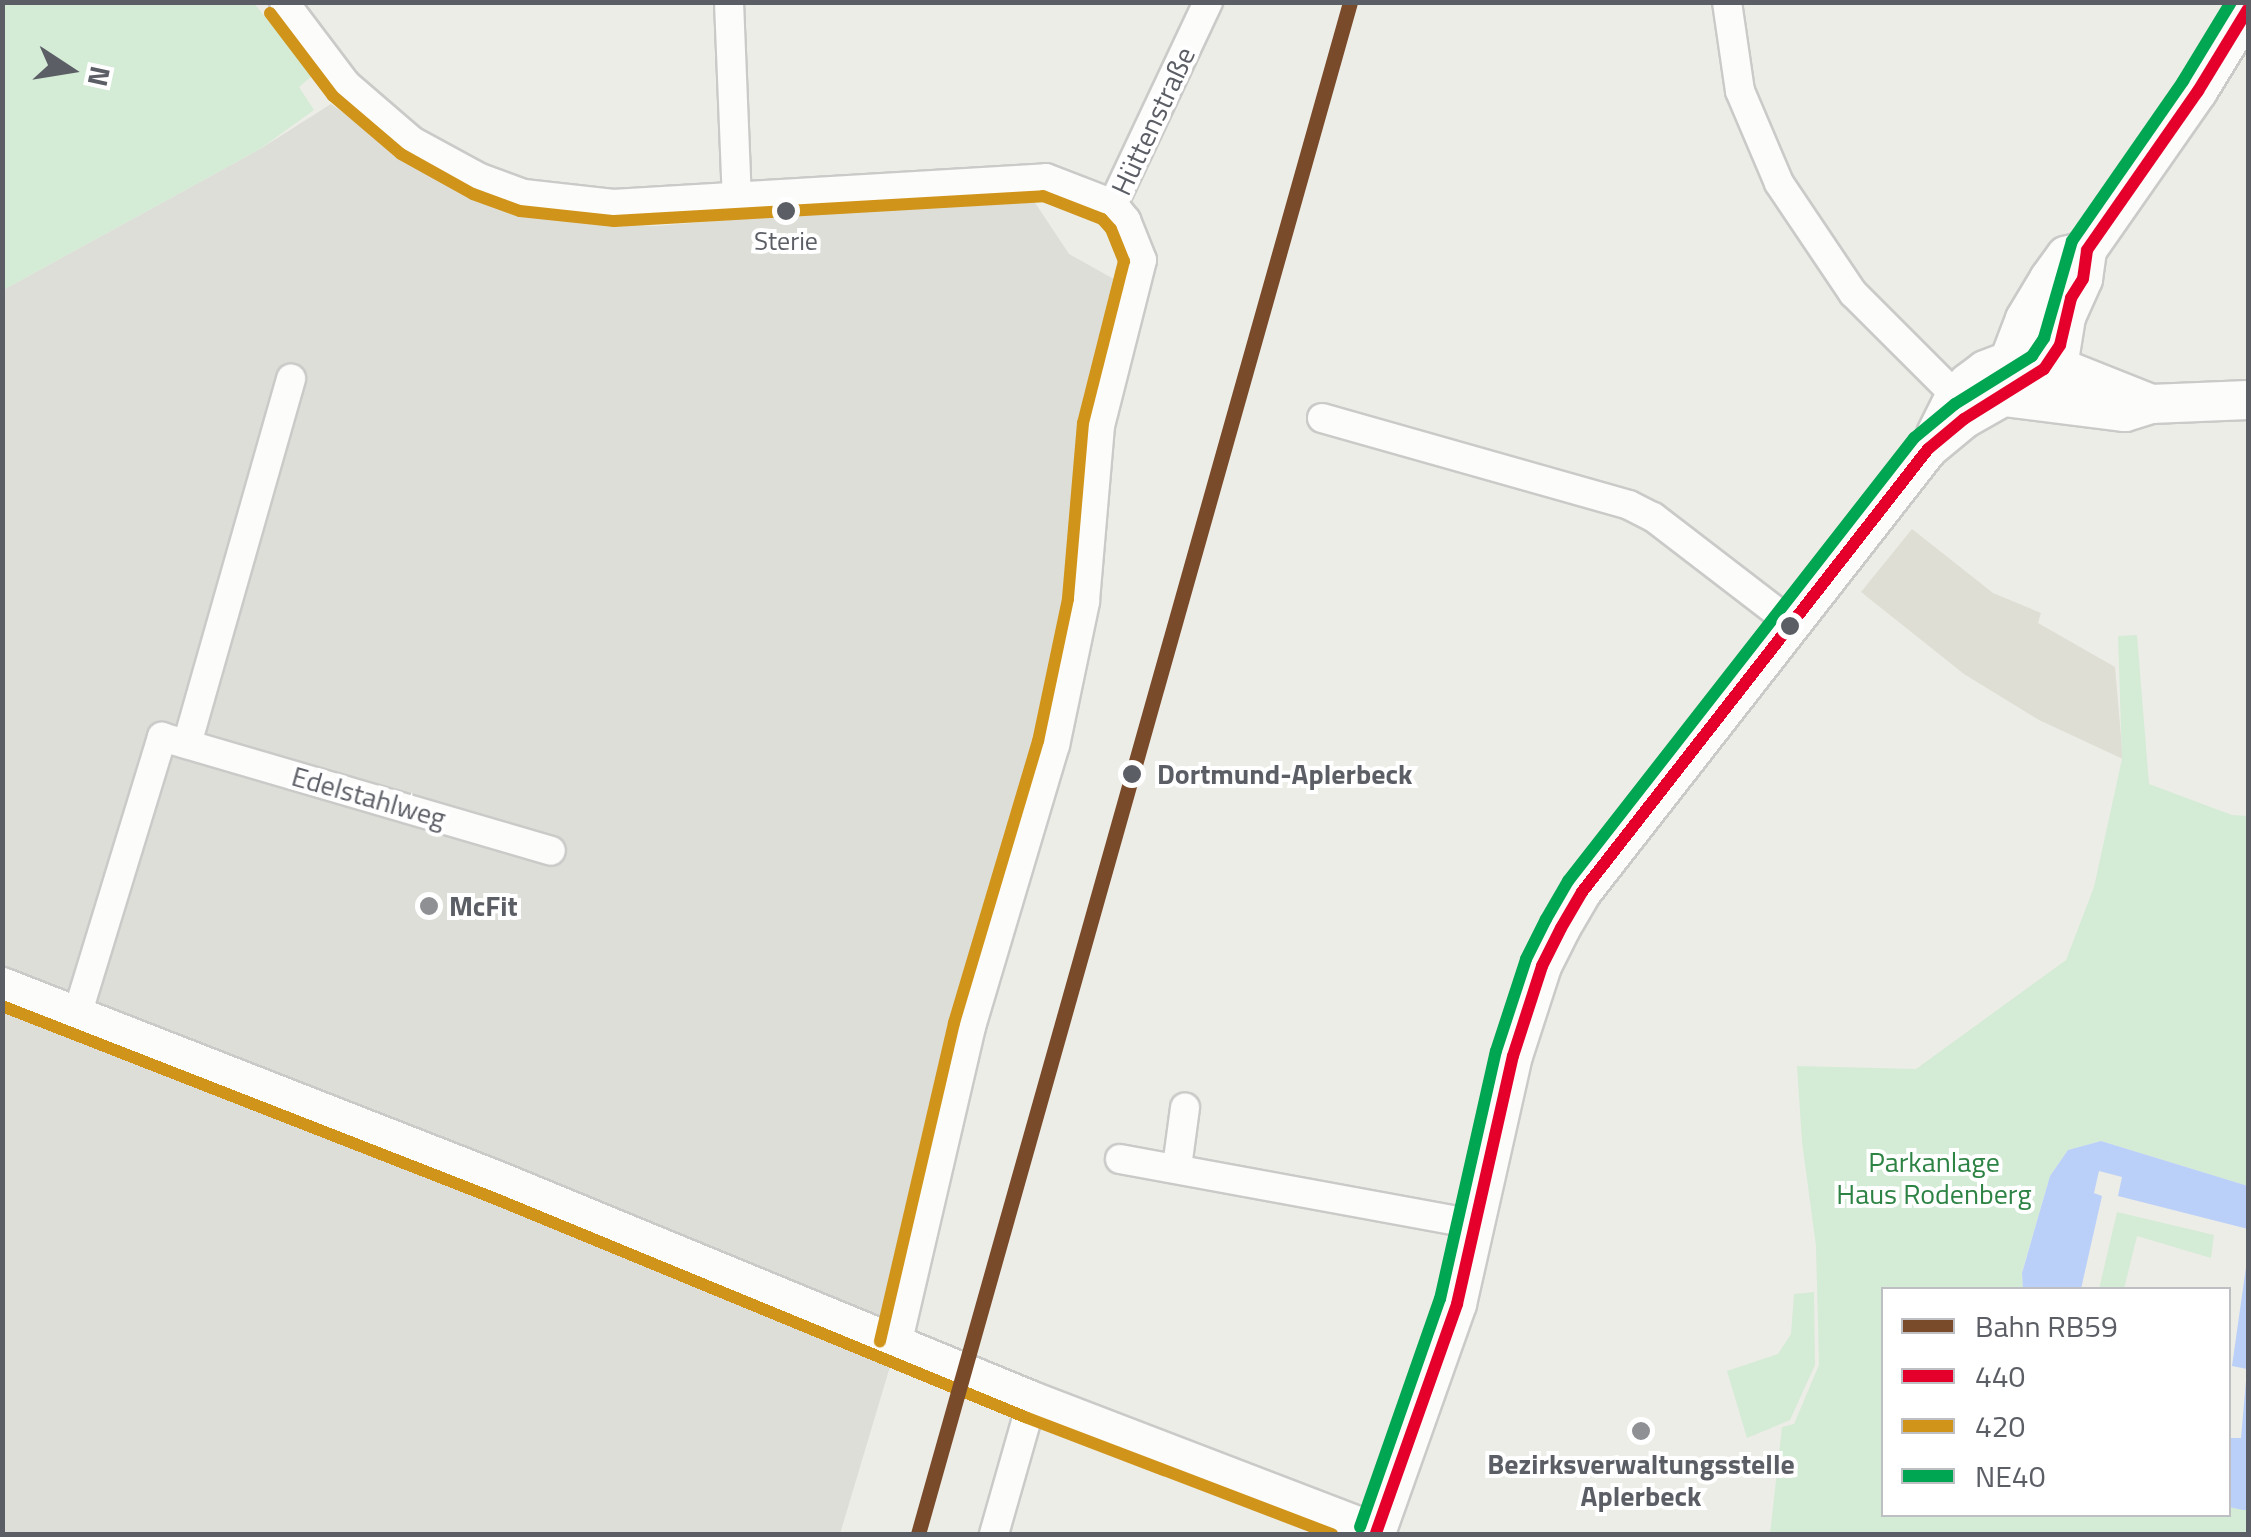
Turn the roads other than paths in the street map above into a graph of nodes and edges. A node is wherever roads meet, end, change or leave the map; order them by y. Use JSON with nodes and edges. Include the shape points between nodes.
{"nodes":[{"id":1,"x":284,"y":2,"type":"edge"},
{"id":2,"x":730,"y":2,"type":"edge"},
{"id":3,"x":1208,"y":2,"type":"edge"},
{"id":4,"x":1727,"y":2,"type":"edge"},
{"id":5,"x":2248,"y":9,"type":"edge"},
{"id":6,"x":737,"y":199,"type":"junction"},
{"id":7,"x":1114,"y":204,"type":"junction"},
{"id":8,"x":2020,"y":374,"type":"junction"},
{"id":9,"x":291,"y":379,"type":"dead end"},
{"id":10,"x":2248,"y":400,"type":"edge"},
{"id":11,"x":1322,"y":418,"type":"dead end"},
{"id":12,"x":1790,"y":622,"type":"junction"},
{"id":13,"x":187,"y":744,"type":"junction"},
{"id":14,"x":551,"y":851,"type":"dead end"},
{"id":15,"x":2,"y":987,"type":"edge"},
{"id":16,"x":77,"y":1015,"type":"junction"},
{"id":17,"x":1185,"y":1108,"type":"dead end"},
{"id":18,"x":1120,"y":1159,"type":"dead end"},
{"id":19,"x":1178,"y":1167,"type":"junction"},
{"id":20,"x":1478,"y":1225,"type":"junction"},
{"id":21,"x":898,"y":1346,"type":"junction"},
{"id":22,"x":1032,"y":1401,"type":"junction"},
{"id":23,"x":994,"y":1534,"type":"edge"},
{"id":24,"x":1378,"y":1534,"type":"edge"}],
"edges":[{"from":1,"to":6,"type":"street","via":[[346,84],[412,141],[480,178],[524,194],[613,204]]},
{"from":2,"to":6,"type":"street"},
{"from":3,"to":7,"type":"street","name":"Hüttenstraße"},
{"from":4,"to":8,"type":"street","via":[[1740,91],[1778,183],[1853,293]]},
{"from":5,"to":8,"type":"main road","via":[[2086,250],[2066,256]]},
{"from":6,"to":7,"type":"street","via":[[1046,178]]},
{"from":7,"to":21,"type":"street","name":"Hüttenstraße","via":[[1142,260],[1100,426],[1085,602],[1055,745],[971,1027]]},
{"from":8,"to":10,"type":"main road","via":[[2151,404]]},
{"from":8,"to":12,"type":"main road","via":[[1928,449]]},
{"from":9,"to":13,"type":"street"},
{"from":11,"to":12,"type":"street","via":[[1629,505]]},
{"from":12,"to":20,"type":"main road","via":[[1561,928],[1528,1005]]},
{"from":13,"to":14,"type":"street","name":"Edelstahlweg"},
{"from":13,"to":16,"type":"street","via":[[162,736]]},
{"from":15,"to":16,"type":"main road"},
{"from":16,"to":21,"type":"main road"},
{"from":17,"to":19,"type":"street"},
{"from":18,"to":19,"type":"street"},
{"from":19,"to":20,"type":"street"},
{"from":20,"to":24,"type":"main road"},
{"from":21,"to":22,"type":"main road"},
{"from":22,"to":23,"type":"street"},
{"from":22,"to":24,"type":"main road"}]}
